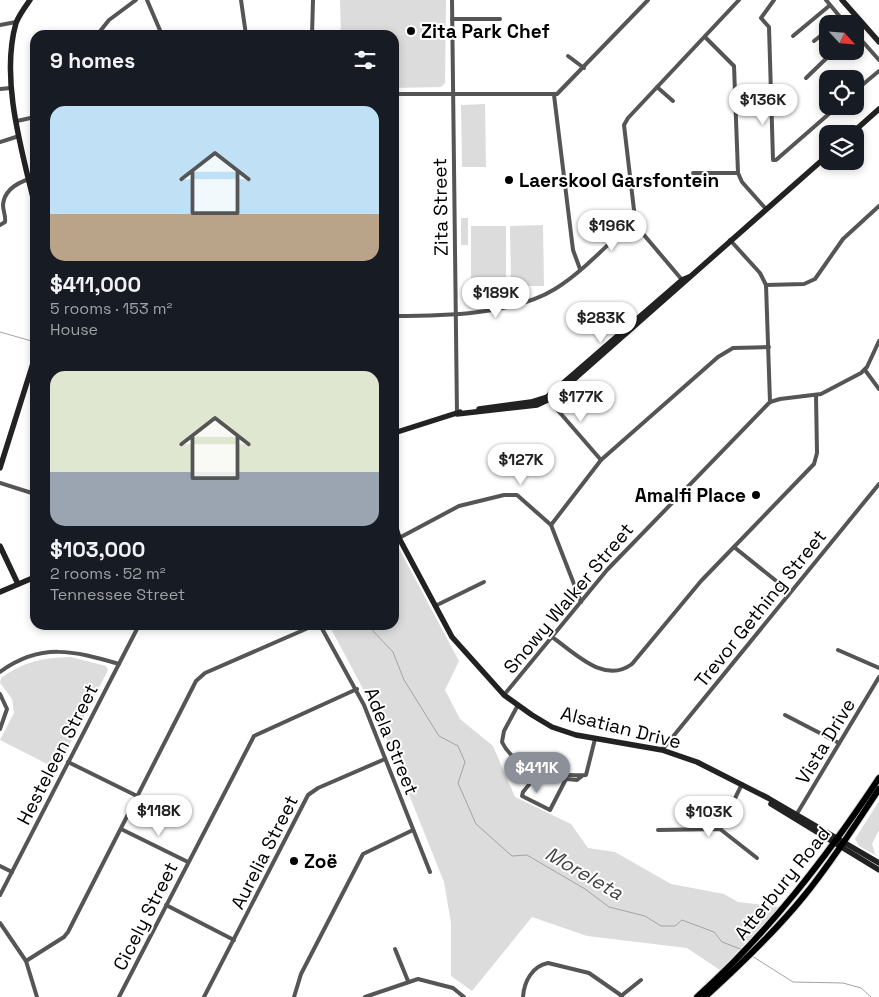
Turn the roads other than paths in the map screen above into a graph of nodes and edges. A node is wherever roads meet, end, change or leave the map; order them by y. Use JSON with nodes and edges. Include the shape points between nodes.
{"nodes":[{"id":1,"x":30,"y":0,"type":"edge"},
{"id":2,"x":136,"y":0,"type":"edge"},
{"id":3,"x":146,"y":0,"type":"edge"},
{"id":4,"x":241,"y":0,"type":"edge"},
{"id":5,"x":313,"y":0,"type":"edge"},
{"id":6,"x":452,"y":0,"type":"edge"},
{"id":7,"x":648,"y":0,"type":"edge"},
{"id":8,"x":739,"y":0,"type":"edge"},
{"id":9,"x":774,"y":0,"type":"edge"},
{"id":10,"x":826,"y":0,"type":"edge"},
{"id":11,"x":842,"y":0,"type":"edge"},
{"id":12,"x":829,"y":6,"type":"junction"},
{"id":13,"x":838,"y":15,"type":"edge"},
{"id":14,"x":855,"y":15,"type":"edge"},
{"id":15,"x":452,"y":19,"type":"junction"},
{"id":16,"x":500,"y":19,"type":"dead end"},
{"id":17,"x":16,"y":22,"type":"junction"},
{"id":18,"x":0,"y":25,"type":"edge"},
{"id":19,"x":864,"y":25,"type":"edge"},
{"id":20,"x":102,"y":30,"type":"edge"},
{"id":21,"x":160,"y":30,"type":"edge"},
{"id":22,"x":245,"y":30,"type":"edge"},
{"id":23,"x":312,"y":30,"type":"edge"},
{"id":24,"x":793,"y":36,"type":"dead end"},
{"id":25,"x":705,"y":37,"type":"junction"},
{"id":26,"x":819,"y":37,"type":"edge"},
{"id":27,"x":814,"y":41,"type":"dead end"},
{"id":28,"x":864,"y":42,"type":"edge"},
{"id":29,"x":879,"y":42,"type":"edge"},
{"id":30,"x":568,"y":56,"type":"dead end"},
{"id":31,"x":825,"y":60,"type":"edge"},
{"id":32,"x":879,"y":60,"type":"edge"},
{"id":33,"x":584,"y":68,"type":"junction"},
{"id":34,"x":879,"y":70,"type":"edge"},
{"id":35,"x":806,"y":78,"type":"dead end"},
{"id":36,"x":864,"y":83,"type":"edge"},
{"id":37,"x":657,"y":87,"type":"junction"},
{"id":38,"x":11,"y":88,"type":"junction"},
{"id":39,"x":0,"y":89,"type":"edge"},
{"id":40,"x":399,"y":94,"type":"edge"},
{"id":41,"x":452,"y":94,"type":"junction"},
{"id":42,"x":554,"y":95,"type":"junction"},
{"id":43,"x":673,"y":101,"type":"dead end"},
{"id":44,"x":879,"y":109,"type":"edge"},
{"id":45,"x":828,"y":115,"type":"edge"},
{"id":46,"x":30,"y":118,"type":"edge"},
{"id":47,"x":17,"y":121,"type":"junction"},
{"id":48,"x":861,"y":125,"type":"edge"},
{"id":49,"x":20,"y":136,"type":"junction"},
{"id":50,"x":0,"y":142,"type":"edge"},
{"id":51,"x":819,"y":163,"type":"edge"},
{"id":52,"x":738,"y":173,"type":"junction"},
{"id":53,"x":692,"y":174,"type":"dead end"},
{"id":54,"x":29,"y":179,"type":"junction"},
{"id":55,"x":30,"y":184,"type":"edge"},
{"id":56,"x":879,"y":206,"type":"edge"},
{"id":57,"x":766,"y":208,"type":"junction"},
{"id":58,"x":633,"y":222,"type":"junction"},
{"id":59,"x":0,"y":225,"type":"edge"},
{"id":60,"x":730,"y":240,"type":"junction"},
{"id":61,"x":580,"y":269,"type":"junction"},
{"id":62,"x":683,"y":282,"type":"junction"},
{"id":63,"x":766,"y":285,"type":"junction"},
{"id":64,"x":455,"y":314,"type":"junction"},
{"id":65,"x":399,"y":316,"type":"edge"},
{"id":66,"x":879,"y":341,"type":"edge"},
{"id":67,"x":769,"y":347,"type":"junction"},
{"id":68,"x":865,"y":370,"type":"junction"},
{"id":69,"x":30,"y":373,"type":"edge"},
{"id":70,"x":879,"y":389,"type":"edge"},
{"id":71,"x":816,"y":395,"type":"junction"},
{"id":72,"x":548,"y":399,"type":"junction"},
{"id":73,"x":770,"y":402,"type":"junction"},
{"id":74,"x":457,"y":414,"type":"junction"},
{"id":75,"x":399,"y":431,"type":"edge"},
{"id":76,"x":601,"y":460,"type":"junction"},
{"id":77,"x":0,"y":468,"type":"edge"},
{"id":78,"x":0,"y":483,"type":"edge"},
{"id":79,"x":879,"y":484,"type":"edge"},
{"id":80,"x":30,"y":492,"type":"edge"},
{"id":81,"x":551,"y":525,"type":"junction"},
{"id":82,"x":399,"y":538,"type":"joint"},
{"id":83,"x":0,"y":546,"type":"edge"},
{"id":84,"x":734,"y":547,"type":"junction"},
{"id":85,"x":30,"y":579,"type":"edge"},
{"id":86,"x":484,"y":582,"type":"dead end"},
{"id":87,"x":18,"y":584,"type":"junction"},
{"id":88,"x":0,"y":592,"type":"edge"},
{"id":89,"x":790,"y":592,"type":"junction"},
{"id":90,"x":581,"y":602,"type":"junction"},
{"id":91,"x":436,"y":606,"type":"junction"},
{"id":92,"x":136,"y":630,"type":"edge"},
{"id":93,"x":304,"y":630,"type":"edge"},
{"id":94,"x":323,"y":630,"type":"edge"},
{"id":95,"x":552,"y":637,"type":"junction"},
{"id":96,"x":838,"y":650,"type":"dead end"},
{"id":97,"x":119,"y":664,"type":"junction"},
{"id":98,"x":879,"y":668,"type":"edge"},
{"id":99,"x":0,"y":672,"type":"edge"},
{"id":100,"x":879,"y":677,"type":"edge"},
{"id":101,"x":357,"y":689,"type":"junction"},
{"id":102,"x":0,"y":694,"type":"edge"},
{"id":103,"x":504,"y":695,"type":"junction"},
{"id":104,"x":518,"y":705,"type":"junction"},
{"id":105,"x":785,"y":715,"type":"dead end"},
{"id":106,"x":0,"y":728,"type":"edge"},
{"id":107,"x":595,"y":739,"type":"junction"},
{"id":108,"x":839,"y":743,"type":"junction"},
{"id":109,"x":662,"y":750,"type":"junction"},
{"id":110,"x":385,"y":759,"type":"junction"},
{"id":111,"x":68,"y":762,"type":"junction"},
{"id":112,"x":584,"y":775,"type":"junction"},
{"id":113,"x":879,"y":778,"type":"edge"},
{"id":114,"x":566,"y":779,"type":"junction"},
{"id":115,"x":742,"y":784,"type":"junction"},
{"id":116,"x":879,"y":789,"type":"edge"},
{"id":117,"x":137,"y":796,"type":"junction"},
{"id":118,"x":795,"y":817,"type":"junction"},
{"id":119,"x":121,"y":829,"type":"junction"},
{"id":120,"x":720,"y":829,"type":"junction"},
{"id":121,"x":413,"y":830,"type":"junction"},
{"id":122,"x":658,"y":830,"type":"dead end"},
{"id":123,"x":839,"y":843,"type":"junction"},
{"id":124,"x":757,"y":858,"type":"dead end"},
{"id":125,"x":188,"y":862,"type":"junction"},
{"id":126,"x":879,"y":863,"type":"edge"},
{"id":127,"x":0,"y":866,"type":"edge"},
{"id":128,"x":879,"y":870,"type":"edge"},
{"id":129,"x":12,"y":872,"type":"junction"},
{"id":130,"x":430,"y":872,"type":"dead end"},
{"id":131,"x":0,"y":895,"type":"edge"},
{"id":132,"x":166,"y":905,"type":"junction"},
{"id":133,"x":0,"y":923,"type":"edge"},
{"id":134,"x":234,"y":940,"type":"junction"},
{"id":135,"x":395,"y":949,"type":"dead end"},
{"id":136,"x":26,"y":961,"type":"junction"},
{"id":137,"x":736,"y":964,"type":"junction"},
{"id":138,"x":641,"y":980,"type":"dead end"},
{"id":139,"x":408,"y":981,"type":"junction"},
{"id":140,"x":464,"y":996,"type":"edge"},
{"id":141,"x":621,"y":996,"type":"edge"},
{"id":142,"x":37,"y":997,"type":"edge"},
{"id":143,"x":120,"y":997,"type":"edge"},
{"id":144,"x":204,"y":997,"type":"edge"},
{"id":145,"x":294,"y":997,"type":"edge"},
{"id":146,"x":365,"y":997,"type":"edge"},
{"id":147,"x":524,"y":997,"type":"edge"},
{"id":148,"x":697,"y":997,"type":"edge"},
{"id":149,"x":705,"y":997,"type":"edge"}],
"edges":[{"from":1,"to":17,"type":"street"},
{"from":2,"to":20,"type":"street","via":[[109,20]]},
{"from":3,"to":21,"type":"street"},
{"from":4,"to":22,"type":"street"},
{"from":5,"to":23,"type":"street"},
{"from":6,"to":15,"type":"street","name":"Zita Street"},
{"from":7,"to":33,"type":"street"},
{"from":8,"to":25,"type":"street"},
{"from":9,"to":45,"type":"street","via":[[761,18],[769,27],[773,160]]},
{"from":10,"to":12,"type":"street"},
{"from":11,"to":14,"type":"street"},
{"from":12,"to":13,"type":"street"},
{"from":12,"to":24,"type":"street"},
{"from":15,"to":16,"type":"street"},
{"from":15,"to":41,"type":"street","name":"Zita Street"},
{"from":17,"to":18,"type":"street"},
{"from":17,"to":38,"type":"street","via":[[11,49]]},
{"from":19,"to":29,"type":"street"},
{"from":25,"to":37,"type":"street"},
{"from":25,"to":52,"type":"street","via":[[734,66]]},
{"from":26,"to":27,"type":"street"},
{"from":28,"to":32,"type":"street"},
{"from":30,"to":33,"type":"street"},
{"from":31,"to":35,"type":"street"},
{"from":33,"to":42,"type":"street","via":[[562,92]]},
{"from":34,"to":36,"type":"street"},
{"from":37,"to":43,"type":"street"},
{"from":37,"to":58,"type":"street","via":[[624,125]]},
{"from":38,"to":39,"type":"street"},
{"from":38,"to":47,"type":"street"},
{"from":40,"to":41,"type":"street"},
{"from":41,"to":42,"type":"street"},
{"from":41,"to":64,"type":"street","name":"Zita Street"},
{"from":42,"to":61,"type":"street","via":[[573,250]]},
{"from":44,"to":48,"type":"street"},
{"from":46,"to":47,"type":"street"},
{"from":47,"to":49,"type":"street"},
{"from":49,"to":50,"type":"street"},
{"from":49,"to":54,"type":"street"},
{"from":51,"to":57,"type":"street"},
{"from":52,"to":53,"type":"street"},
{"from":52,"to":57,"type":"street"},
{"from":54,"to":55,"type":"street"},
{"from":54,"to":59,"type":"street","via":[[16,184],[11,190],[4,202],[5,222]]},
{"from":56,"to":63,"type":"street","via":[[843,238],[815,279],[801,284]]},
{"from":57,"to":60,"type":"street"},
{"from":58,"to":61,"type":"street"},
{"from":58,"to":62,"type":"street"},
{"from":60,"to":62,"type":"street"},
{"from":60,"to":63,"type":"street","via":[[760,273]]},
{"from":61,"to":64,"type":"street","via":[[553,290],[532,298],[502,308]]},
{"from":62,"to":72,"type":"street"},
{"from":63,"to":67,"type":"street"},
{"from":64,"to":65,"type":"street"},
{"from":64,"to":74,"type":"street","name":"Zita Street"},
{"from":66,"to":68,"type":"street"},
{"from":67,"to":73,"type":"street"},
{"from":67,"to":76,"type":"street","via":[[734,348],[722,353]]},
{"from":68,"to":70,"type":"street"},
{"from":68,"to":71,"type":"street"},
{"from":69,"to":77,"type":"street"},
{"from":71,"to":73,"type":"street"},
{"from":71,"to":84,"type":"street","via":[[818,453],[814,464]]},
{"from":72,"to":74,"type":"street","via":[[518,408]]},
{"from":72,"to":76,"type":"street"},
{"from":73,"to":90,"type":"street","name":"Snowy Walker Street","via":[[633,541]]},
{"from":74,"to":75,"type":"street"},
{"from":76,"to":81,"type":"street"},
{"from":78,"to":80,"type":"street"},
{"from":79,"to":89,"type":"street","name":"Trevor Gething Street"},
{"from":81,"to":82,"type":"street","via":[[522,498],[510,494],[459,506]]},
{"from":81,"to":90,"type":"street"},
{"from":82,"to":91,"type":"street","name":"Alsatian Drive"},
{"from":83,"to":87,"type":"street"},
{"from":84,"to":89,"type":"street"},
{"from":84,"to":95,"type":"street","via":[[690,593],[632,664],[624,669],[614,672],[598,668]]},
{"from":85,"to":87,"type":"street"},
{"from":86,"to":91,"type":"street"},
{"from":87,"to":88,"type":"street"},
{"from":89,"to":109,"type":"street","name":"Trevor Gething Street"},
{"from":90,"to":95,"type":"street","name":"Snowy Walker Street"},
{"from":91,"to":103,"type":"street","name":"Alsatian Drive","via":[[456,642]]},
{"from":92,"to":97,"type":"street","name":"Hesteleen Street"},
{"from":93,"to":117,"type":"street","via":[[200,677]]},
{"from":94,"to":101,"type":"street","name":"Adela Street"},
{"from":95,"to":103,"type":"street","name":"Snowy Walker Street"},
{"from":96,"to":98,"type":"street"},
{"from":97,"to":99,"type":"street","via":[[81,653],[59,651],[37,654]]},
{"from":97,"to":111,"type":"street","name":"Hesteleen Street"},
{"from":100,"to":108,"type":"street","name":"Vista Drive"},
{"from":101,"to":110,"type":"street","name":"Adela Street"},
{"from":101,"to":125,"type":"street","name":"Cicely Street","via":[[254,736]]},
{"from":102,"to":106,"type":"street","via":[[7,709]]},
{"from":103,"to":104,"type":"street","name":"Alsatian Drive"},
{"from":104,"to":107,"type":"street","name":"Alsatian Drive","via":[[552,727]]},
{"from":104,"to":112,"type":"street","via":[[504,731],[502,742],[505,747],[537,771]]},
{"from":105,"to":108,"type":"street"},
{"from":107,"to":109,"type":"street","name":"Alsatian Drive"},
{"from":107,"to":112,"type":"street"},
{"from":108,"to":118,"type":"street","name":"Vista Drive"},
{"from":109,"to":115,"type":"street","name":"Alsatian Drive","via":[[697,762]]},
{"from":110,"to":121,"type":"street","name":"Adela Street"},
{"from":110,"to":134,"type":"street","name":"Aurelia Street","via":[[308,795]]},
{"from":111,"to":117,"type":"street"},
{"from":111,"to":129,"type":"street","name":"Hesteleen Street"},
{"from":112,"to":114,"type":"street","via":[[577,780]]},
{"from":113,"to":123,"type":"main road","name":"Atterbury Road"},
{"from":114,"to":114,"type":"street","via":[[550,810],[522,796],[536,776]]},
{"from":115,"to":118,"type":"street","name":"Alsatian Drive"},
{"from":115,"to":120,"type":"street"},
{"from":116,"to":123,"type":"main road","name":"Atterbury Road"},
{"from":117,"to":119,"type":"street"},
{"from":118,"to":123,"type":"street","name":"Alsatian Drive"},
{"from":119,"to":125,"type":"street"},
{"from":119,"to":136,"type":"street","via":[[68,932]]},
{"from":120,"to":122,"type":"street"},
{"from":120,"to":124,"type":"street"},
{"from":121,"to":130,"type":"street","name":"Adela Street"},
{"from":121,"to":145,"type":"street","via":[[363,854],[300,974]]},
{"from":123,"to":126,"type":"street"},
{"from":123,"to":128,"type":"street"},
{"from":123,"to":137,"type":"main road","name":"Atterbury Road","via":[[759,941]]},
{"from":125,"to":132,"type":"street","name":"Cicely Street"},
{"from":127,"to":129,"type":"street"},
{"from":129,"to":131,"type":"street","name":"Hesteleen Street"},
{"from":132,"to":134,"type":"street"},
{"from":132,"to":143,"type":"street","name":"Cicely Street"},
{"from":133,"to":136,"type":"street"},
{"from":134,"to":144,"type":"street","name":"Aurelia Street"},
{"from":135,"to":139,"type":"street"},
{"from":136,"to":142,"type":"street"},
{"from":137,"to":148,"type":"main road","name":"Atterbury Road"},
{"from":137,"to":149,"type":"main road","name":"Atterbury Road"},
{"from":138,"to":141,"type":"street"},
{"from":139,"to":140,"type":"street","via":[[421,979],[444,985]]},
{"from":139,"to":146,"type":"street"},
{"from":141,"to":147,"type":"street","via":[[584,971],[548,963],[532,972]]}]}
